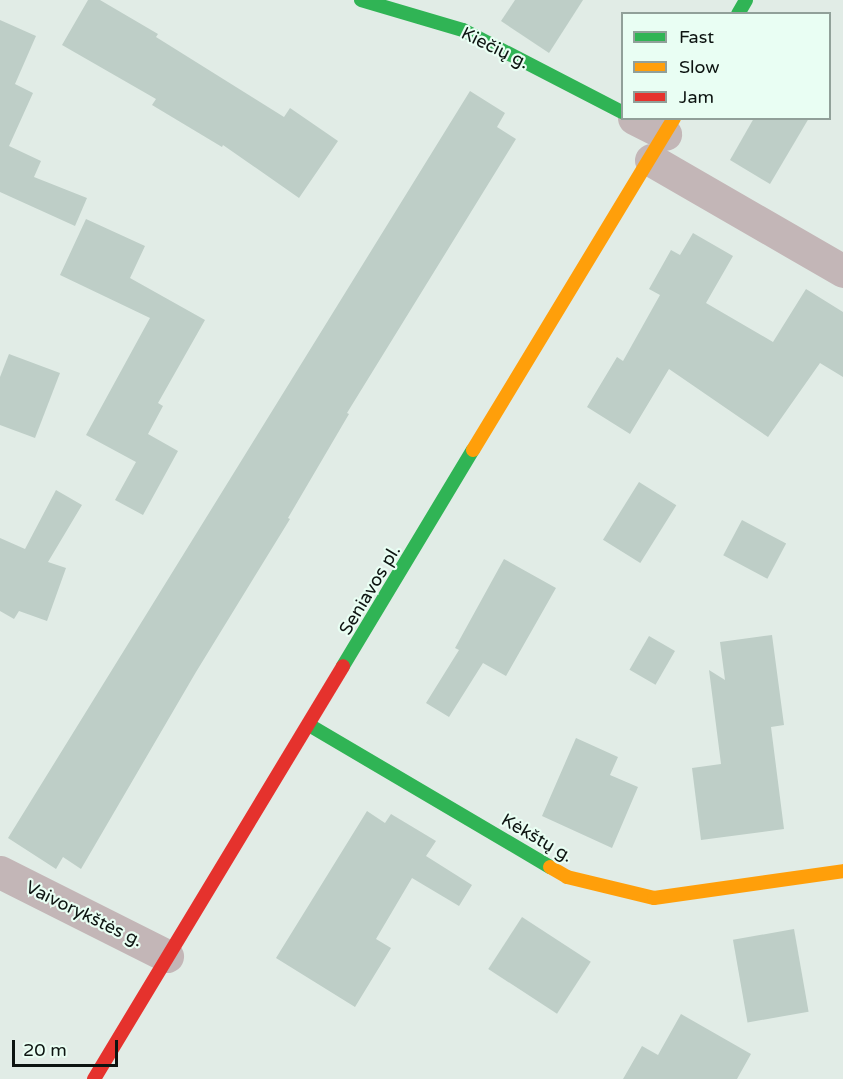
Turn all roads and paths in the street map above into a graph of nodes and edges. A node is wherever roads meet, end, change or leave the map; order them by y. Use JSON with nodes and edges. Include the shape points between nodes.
{"nodes":[{"id":1,"x":362,"y":0,"type":"edge"},
{"id":2,"x":621,"y":111,"type":"edge"},
{"id":3,"x":637,"y":120,"type":"edge"},
{"id":4,"x":663,"y":138,"type":"edge"},
{"id":5,"x":843,"y":271,"type":"edge"},
{"id":6,"x":309,"y":725,"type":"junction"},
{"id":7,"x":843,"y":871,"type":"edge"},
{"id":8,"x":0,"y":872,"type":"edge"},
{"id":9,"x":167,"y":956,"type":"junction"},
{"id":10,"x":94,"y":1079,"type":"edge"}],
"edges":[{"from":1,"to":2,"type":"street","name":"Kiečių g.","via":[[463,30]]},
{"from":3,"to":4,"type":"street"},
{"from":4,"to":5,"type":"street"},
{"from":4,"to":6,"type":"street","name":"Seniavos pl."},
{"from":6,"to":7,"type":"street","name":"Kėkštų g.","via":[[567,877],[654,898]]},
{"from":6,"to":9,"type":"street","name":"Seniavos pl."},
{"from":8,"to":9,"type":"street","name":"Vaivorykštės g."},
{"from":9,"to":10,"type":"street","name":"Seniavos pl."}]}
